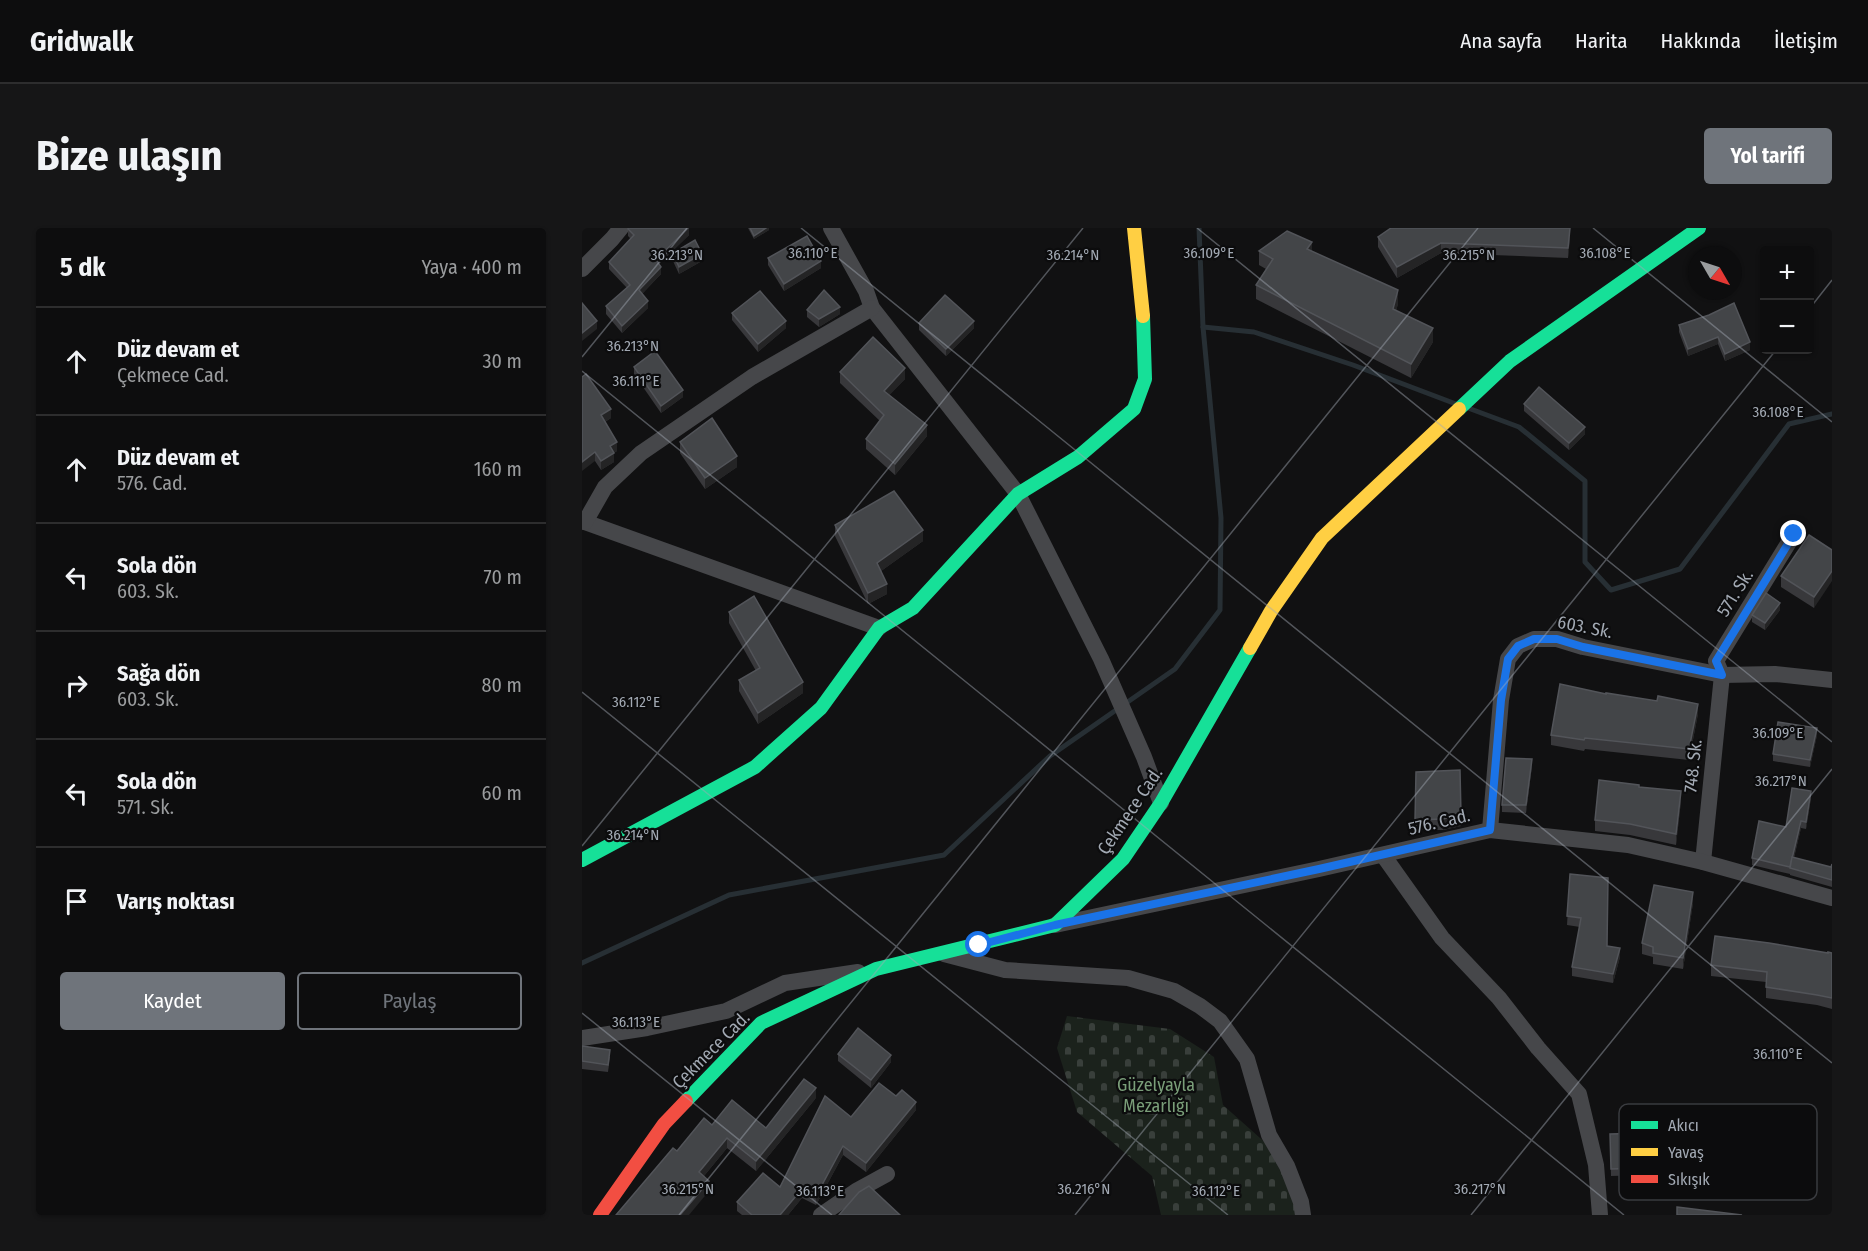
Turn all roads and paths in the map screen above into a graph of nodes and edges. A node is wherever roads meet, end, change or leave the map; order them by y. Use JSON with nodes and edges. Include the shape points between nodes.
{"nodes":[{"id":1,"x":621,"y":228,"type":"edge"},
{"id":2,"x":831,"y":228,"type":"edge"},
{"id":3,"x":1134,"y":228,"type":"edge"},
{"id":4,"x":1699,"y":228,"type":"edge"},
{"id":5,"x":582,"y":269,"type":"edge"},
{"id":6,"x":872,"y":308,"type":"junction"},
{"id":7,"x":1018,"y":494,"type":"junction"},
{"id":8,"x":584,"y":522,"type":"edge"},
{"id":9,"x":1794,"y":534,"type":"dead end"},
{"id":10,"x":879,"y":628,"type":"junction"},
{"id":11,"x":1722,"y":675,"type":"junction"},
{"id":12,"x":1832,"y":680,"type":"edge"},
{"id":13,"x":1161,"y":803,"type":"junction"},
{"id":14,"x":1490,"y":830,"type":"junction"},
{"id":15,"x":1383,"y":855,"type":"junction"},
{"id":16,"x":582,"y":860,"type":"edge"},
{"id":17,"x":1702,"y":862,"type":"junction"},
{"id":18,"x":1832,"y":898,"type":"edge"},
{"id":19,"x":1055,"y":925,"type":"junction"},
{"id":20,"x":943,"y":954,"type":"junction"},
{"id":21,"x":876,"y":969,"type":"junction"},
{"id":22,"x":582,"y":1038,"type":"edge"},
{"id":23,"x":887,"y":1174,"type":"dead end"},
{"id":24,"x":600,"y":1215,"type":"edge"},
{"id":25,"x":821,"y":1215,"type":"edge"},
{"id":26,"x":1303,"y":1215,"type":"edge"},
{"id":27,"x":1600,"y":1215,"type":"edge"}],
"edges":[{"from":1,"to":5,"type":"street"},
{"from":2,"to":6,"type":"street"},
{"from":3,"to":7,"type":"street","via":[[1143,307],[1145,379],[1134,409],[1078,457]]},
{"from":4,"to":13,"type":"street","name":"Çekmece Cad.","via":[[1510,361],[1322,538],[1271,610]]},
{"from":6,"to":7,"type":"street"},
{"from":6,"to":8,"type":"street","via":[[752,377],[641,453],[605,488]]},
{"from":7,"to":10,"type":"street","via":[[913,608]]},
{"from":7,"to":13,"type":"street","via":[[1101,659]]},
{"from":8,"to":10,"type":"street"},
{"from":9,"to":11,"type":"street","name":"571. Sk.","via":[[1716,661]]},
{"from":10,"to":16,"type":"street","via":[[821,708],[755,767]]},
{"from":11,"to":12,"type":"street","name":"603. Sk.","via":[[1775,674]]},
{"from":11,"to":14,"type":"street","name":"603. Sk.","via":[[1557,639],[1534,639],[1518,646],[1508,659],[1501,700]]},
{"from":11,"to":17,"type":"street","name":"748. Sk."},
{"from":13,"to":19,"type":"street","name":"Çekmece Cad.","via":[[1123,859]]},
{"from":14,"to":15,"type":"street","name":"576. Cad."},
{"from":14,"to":17,"type":"street","name":"576. Cad.","via":[[1628,845]]},
{"from":15,"to":19,"type":"street","name":"576. Cad."},
{"from":15,"to":27,"type":"street","via":[[1442,938],[1579,1094],[1596,1165]]},
{"from":17,"to":18,"type":"street","name":"576. Cad."},
{"from":19,"to":20,"type":"street","name":"Çekmece Cad."},
{"from":20,"to":21,"type":"street","name":"Çekmece Cad."},
{"from":20,"to":26,"type":"street","via":[[1005,970],[1128,978],[1174,992],[1207,1011],[1247,1059],[1269,1135],[1287,1166],[1302,1202]]},
{"from":21,"to":22,"type":"street","via":[[785,983],[726,1011]]},
{"from":21,"to":24,"type":"street","name":"Çekmece Cad.","via":[[761,1023],[664,1124]]},
{"from":23,"to":25,"type":"street"}]}
